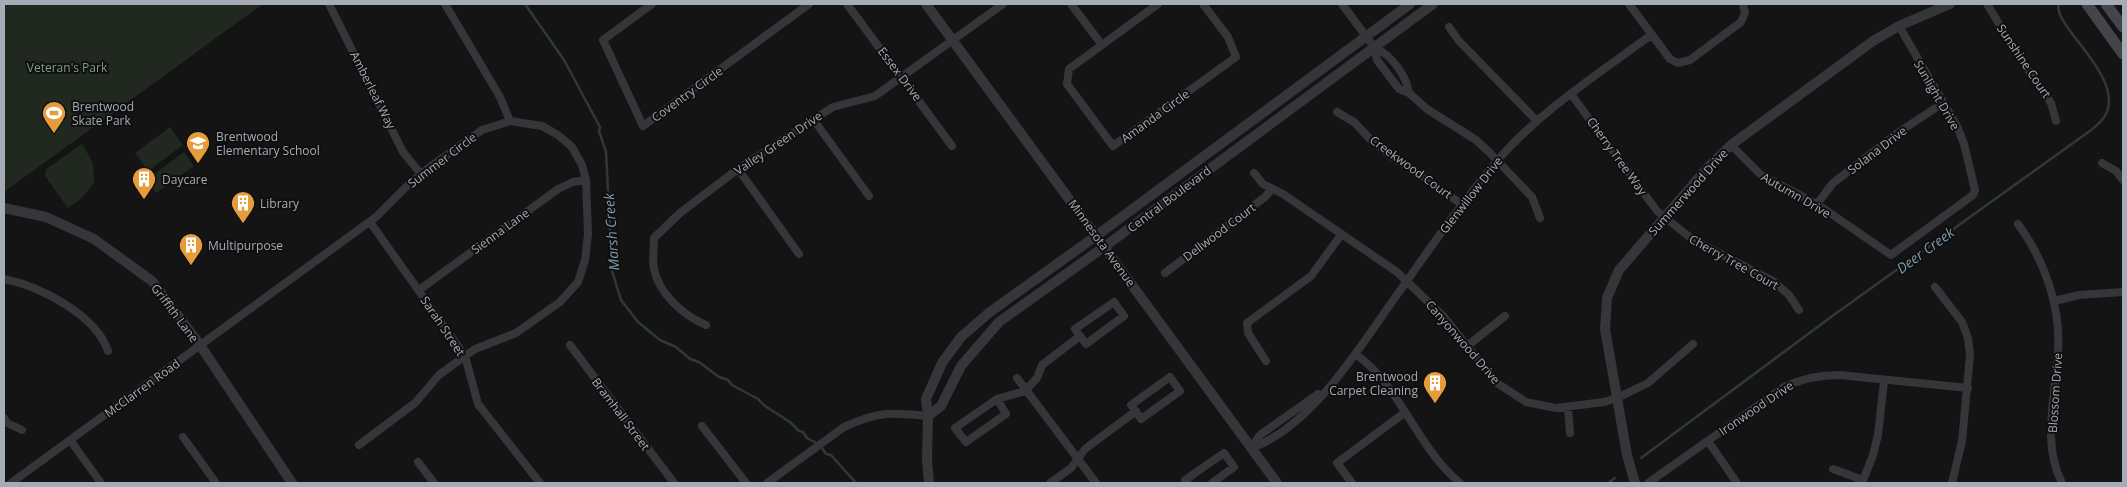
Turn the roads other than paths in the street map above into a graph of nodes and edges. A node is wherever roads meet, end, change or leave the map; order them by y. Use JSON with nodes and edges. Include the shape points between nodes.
{"nodes":[{"id":1,"x":329,"y":4,"type":"edge"},
{"id":2,"x":445,"y":4,"type":"edge"},
{"id":3,"x":652,"y":4,"type":"edge"},
{"id":4,"x":809,"y":4,"type":"edge"},
{"id":5,"x":846,"y":4,"type":"edge"},
{"id":6,"x":926,"y":4,"type":"edge"},
{"id":7,"x":1003,"y":4,"type":"edge"},
{"id":8,"x":1071,"y":4,"type":"edge"},
{"id":9,"x":1158,"y":4,"type":"edge"},
{"id":10,"x":1203,"y":4,"type":"edge"},
{"id":11,"x":1342,"y":4,"type":"edge"},
{"id":12,"x":1410,"y":4,"type":"edge"},
{"id":13,"x":1433,"y":4,"type":"edge"},
{"id":14,"x":1629,"y":4,"type":"edge"},
{"id":15,"x":1742,"y":4,"type":"edge"},
{"id":16,"x":1950,"y":4,"type":"edge"},
{"id":17,"x":1987,"y":4,"type":"edge"},
{"id":18,"x":2087,"y":4,"type":"edge"},
{"id":19,"x":2106,"y":4,"type":"edge"},
{"id":20,"x":1898,"y":26,"type":"junction"},
{"id":21,"x":1449,"y":27,"type":"dead end"},
{"id":22,"x":2123,"y":27,"type":"edge"},
{"id":23,"x":1652,"y":35,"type":"junction"},
{"id":24,"x":1366,"y":36,"type":"junction"},
{"id":25,"x":952,"y":39,"type":"junction"},
{"id":26,"x":1102,"y":45,"type":"junction"},
{"id":27,"x":1374,"y":47,"type":"junction"},
{"id":28,"x":2123,"y":54,"type":"edge"},
{"id":29,"x":903,"y":78,"type":"junction"},
{"id":30,"x":1571,"y":94,"type":"junction"},
{"id":31,"x":1943,"y":104,"type":"junction"},
{"id":32,"x":1337,"y":112,"type":"dead end"},
{"id":33,"x":813,"y":119,"type":"junction"},
{"id":34,"x":1536,"y":120,"type":"junction"},
{"id":35,"x":510,"y":121,"type":"junction"},
{"id":36,"x":2056,"y":121,"type":"dead end"},
{"id":37,"x":1731,"y":145,"type":"junction"},
{"id":38,"x":952,"y":146,"type":"dead end"},
{"id":39,"x":1498,"y":160,"type":"junction"},
{"id":40,"x":2102,"y":163,"type":"dead end"},
{"id":41,"x":738,"y":169,"type":"junction"},
{"id":42,"x":1254,"y":173,"type":"dead end"},
{"id":43,"x":421,"y":174,"type":"junction"},
{"id":44,"x":586,"y":180,"type":"junction"},
{"id":45,"x":2123,"y":180,"type":"edge"},
{"id":46,"x":1272,"y":189,"type":"junction"},
{"id":47,"x":869,"y":196,"type":"dead end"},
{"id":48,"x":1461,"y":204,"type":"junction"},
{"id":49,"x":1817,"y":204,"type":"junction"},
{"id":50,"x":4,"y":208,"type":"edge"},
{"id":51,"x":1664,"y":217,"type":"junction"},
{"id":52,"x":1540,"y":218,"type":"dead end"},
{"id":53,"x":370,"y":222,"type":"junction"},
{"id":54,"x":2018,"y":224,"type":"dead end"},
{"id":55,"x":1341,"y":235,"type":"junction"},
{"id":56,"x":1096,"y":236,"type":"junction"},
{"id":57,"x":1104,"y":247,"type":"junction"},
{"id":58,"x":798,"y":254,"type":"dead end"},
{"id":59,"x":1892,"y":255,"type":"joint"},
{"id":60,"x":1165,"y":272,"type":"dead end"},
{"id":61,"x":4,"y":279,"type":"edge"},
{"id":62,"x":1407,"y":281,"type":"junction"},
{"id":63,"x":1934,"y":286,"type":"dead end"},
{"id":64,"x":419,"y":290,"type":"junction"},
{"id":65,"x":2123,"y":292,"type":"edge"},
{"id":66,"x":2054,"y":301,"type":"junction"},
{"id":67,"x":1799,"y":310,"type":"dead end"},
{"id":68,"x":1505,"y":316,"type":"dead end"},
{"id":69,"x":706,"y":325,"type":"dead end"},
{"id":70,"x":1080,"y":336,"type":"junction"},
{"id":71,"x":1693,"y":344,"type":"dead end"},
{"id":72,"x":570,"y":345,"type":"dead end"},
{"id":73,"x":200,"y":346,"type":"junction"},
{"id":74,"x":1467,"y":346,"type":"junction"},
{"id":75,"x":108,"y":351,"type":"dead end"},
{"id":76,"x":1356,"y":354,"type":"junction"},
{"id":77,"x":465,"y":356,"type":"junction"},
{"id":78,"x":1266,"y":361,"type":"dead end"},
{"id":79,"x":1017,"y":378,"type":"dead end"},
{"id":80,"x":1884,"y":380,"type":"junction"},
{"id":81,"x":1968,"y":388,"type":"junction"},
{"id":82,"x":1025,"y":391,"type":"junction"},
{"id":83,"x":1616,"y":398,"type":"junction"},
{"id":84,"x":997,"y":400,"type":"junction"},
{"id":85,"x":1568,"y":408,"type":"junction"},
{"id":86,"x":1136,"y":412,"type":"junction"},
{"id":87,"x":1404,"y":413,"type":"junction"},
{"id":88,"x":928,"y":416,"type":"junction"},
{"id":89,"x":4,"y":418,"type":"edge"},
{"id":90,"x":702,"y":426,"type":"dead end"},
{"id":91,"x":22,"y":430,"type":"dead end"},
{"id":92,"x":1570,"y":433,"type":"dead end"},
{"id":93,"x":183,"y":437,"type":"dead end"},
{"id":94,"x":70,"y":440,"type":"junction"},
{"id":95,"x":1708,"y":441,"type":"junction"},
{"id":96,"x":359,"y":445,"type":"dead end"},
{"id":97,"x":1251,"y":448,"type":"junction"},
{"id":98,"x":1078,"y":458,"type":"junction"},
{"id":99,"x":418,"y":462,"type":"dead end"},
{"id":100,"x":1833,"y":469,"type":"dead end"},
{"id":101,"x":1862,"y":482,"type":"edge"},
{"id":102,"x":11,"y":483,"type":"edge"},
{"id":103,"x":101,"y":483,"type":"edge"},
{"id":104,"x":216,"y":483,"type":"edge"},
{"id":105,"x":292,"y":483,"type":"edge"},
{"id":106,"x":434,"y":483,"type":"edge"},
{"id":107,"x":540,"y":483,"type":"edge"},
{"id":108,"x":674,"y":483,"type":"edge"},
{"id":109,"x":746,"y":483,"type":"edge"},
{"id":110,"x":767,"y":483,"type":"edge"},
{"id":111,"x":929,"y":483,"type":"edge"},
{"id":112,"x":1050,"y":483,"type":"edge"},
{"id":113,"x":1096,"y":483,"type":"edge"},
{"id":114,"x":1188,"y":483,"type":"edge"},
{"id":115,"x":1212,"y":483,"type":"edge"},
{"id":116,"x":1277,"y":483,"type":"edge"},
{"id":117,"x":1352,"y":483,"type":"edge"},
{"id":118,"x":1460,"y":483,"type":"edge"},
{"id":119,"x":1634,"y":483,"type":"edge"},
{"id":120,"x":1648,"y":483,"type":"edge"},
{"id":121,"x":1737,"y":483,"type":"edge"},
{"id":122,"x":1952,"y":483,"type":"edge"},
{"id":123,"x":2062,"y":483,"type":"edge"}],
"edges":[{"from":1,"to":43,"type":"street","name":"Amberleaf Way","via":[[404,152]]},
{"from":2,"to":35,"type":"street","via":[[500,97]]},
{"from":3,"to":4,"type":"street","name":"Coventry Circle","via":[[603,40],[643,126]]},
{"from":5,"to":29,"type":"street","name":"Essex Drive"},
{"from":6,"to":25,"type":"street","name":"Minnesota Avenue"},
{"from":7,"to":25,"type":"street","name":"Valley Green Drive"},
{"from":8,"to":26,"type":"street"},
{"from":9,"to":26,"type":"street","name":"Amanda Circle"},
{"from":10,"to":26,"type":"street","name":"Amanda Circle","via":[[1228,37],[1236,57],[1113,146],[1067,84],[1069,69]]},
{"from":11,"to":24,"type":"street"},
{"from":12,"to":24,"type":"street","name":"Central Boulevard"},
{"from":13,"to":27,"type":"street","name":"Central Boulevard"},
{"from":14,"to":23,"type":"street"},
{"from":15,"to":23,"type":"street","via":[[1744,17],[1734,28],[1685,62],[1670,59]]},
{"from":16,"to":20,"type":"street","name":"Summerwood Drive"},
{"from":17,"to":36,"type":"street","name":"Sunshine Court","via":[[2052,103]]},
{"from":18,"to":28,"type":"main road"},
{"from":19,"to":22,"type":"main road"},
{"from":20,"to":31,"type":"street","name":"Sunlight Drive"},
{"from":20,"to":37,"type":"street","name":"Summerwood Drive"},
{"from":21,"to":34,"type":"street","via":[[1459,42]]},
{"from":23,"to":30,"type":"street","name":"Glenwillow Drive"},
{"from":24,"to":27,"type":"street"},
{"from":24,"to":56,"type":"street","name":"Central Boulevard"},
{"from":25,"to":29,"type":"street","name":"Valley Green Drive"},
{"from":25,"to":56,"type":"street","name":"Minnesota Avenue"},
{"from":27,"to":39,"type":"street","via":[[1386,53],[1407,83],[1409,93],[1427,109],[1476,140]]},
{"from":27,"to":57,"type":"street","name":"Central Boulevard"},
{"from":29,"to":33,"type":"street","name":"Valley Green Drive","via":[[875,96],[834,106]]},
{"from":29,"to":38,"type":"street","name":"Essex Drive"},
{"from":30,"to":34,"type":"street","name":"Glenwillow Drive"},
{"from":30,"to":51,"type":"street","name":"Cherry Tree Way","via":[[1656,211]]},
{"from":31,"to":49,"type":"street","name":"Solana Drive","via":[[1899,132],[1832,183]]},
{"from":31,"to":59,"type":"street","name":"Sunlight Drive","via":[[1964,144],[1975,190],[1973,195]]},
{"from":32,"to":48,"type":"street","name":"Creekwood Court","via":[[1354,122],[1392,157]]},
{"from":33,"to":41,"type":"street","name":"Valley Green Drive"},
{"from":33,"to":47,"type":"street"},
{"from":34,"to":39,"type":"street","name":"Glenwillow Drive"},
{"from":35,"to":43,"type":"street","name":"Summer Circle","via":[[482,130]]},
{"from":35,"to":44,"type":"street","name":"Summer Circle","via":[[542,126],[558,135],[572,147]]},
{"from":37,"to":49,"type":"street","name":"Autumn Drive","via":[[1761,175]]},
{"from":37,"to":51,"type":"street","name":"Summerwood Drive"},
{"from":39,"to":48,"type":"street","name":"Glenwillow Drive"},
{"from":39,"to":52,"type":"street","via":[[1532,197]]},
{"from":40,"to":45,"type":"street","via":[[2116,171]]},
{"from":41,"to":58,"type":"street"},
{"from":41,"to":69,"type":"street","name":"Valley Green Drive","via":[[680,213],[654,238],[654,269],[661,288],[678,306]]},
{"from":42,"to":46,"type":"street","name":"Canyonwood Drive"},
{"from":43,"to":53,"type":"street","name":"Summer Circle"},
{"from":44,"to":64,"type":"street","name":"Sienna Lane","via":[[558,189]]},
{"from":44,"to":77,"type":"street","name":"Summer Circle","via":[[588,234],[578,282],[560,302],[516,333]]},
{"from":46,"to":55,"type":"street","name":"Canyonwood Drive"},
{"from":46,"to":60,"type":"street","name":"Dellwood Court"},
{"from":48,"to":62,"type":"street","name":"Glenwillow Drive"},
{"from":49,"to":59,"type":"street","name":"Autumn Drive"},
{"from":50,"to":73,"type":"street","name":"Griffith Lane","via":[[46,217],[94,239],[119,255],[152,281]]},
{"from":51,"to":67,"type":"street","name":"Cherry Tree Court","via":[[1692,239],[1773,281],[1789,295]]},
{"from":51,"to":83,"type":"street","name":"Summerwood Drive","via":[[1620,270],[1607,298],[1605,329]]},
{"from":53,"to":64,"type":"street","name":"Sarah Street"},
{"from":53,"to":73,"type":"street","name":"McClarren Road"},
{"from":54,"to":66,"type":"street","name":"Blossom Drive","via":[[2036,253]]},
{"from":55,"to":62,"type":"street","name":"Canyonwood Drive"},
{"from":55,"to":78,"type":"street","via":[[1312,276],[1247,323],[1248,333]]},
{"from":56,"to":57,"type":"street","name":"Minnesota Avenue"},
{"from":56,"to":88,"type":"street","name":"Central Boulevard","via":[[962,336],[942,363],[926,399]]},
{"from":57,"to":88,"type":"street","name":"Central Boulevard","via":[[999,322],[961,366],[941,406]]},
{"from":57,"to":97,"type":"street","name":"Minnesota Avenue"},
{"from":61,"to":75,"type":"street","via":[[58,300],[86,320],[104,340]]},
{"from":62,"to":74,"type":"street","name":"Canyonwood Drive","via":[[1444,317]]},
{"from":62,"to":76,"type":"street","name":"Glenwillow Drive"},
{"from":63,"to":81,"type":"street","via":[[1962,322],[1968,338]]},
{"from":64,"to":77,"type":"street","name":"Sarah Street"},
{"from":65,"to":66,"type":"street","via":[[2079,295]]},
{"from":66,"to":123,"type":"street","name":"Blossom Drive","via":[[2058,352],[2050,432],[2054,462]]},
{"from":68,"to":74,"type":"street"},
{"from":70,"to":70,"type":"street","via":[[1086,344],[1124,316],[1114,302],[1075,329]]},
{"from":70,"to":82,"type":"street","via":[[1042,365],[1037,378]]},
{"from":71,"to":83,"type":"street","name":"Canyonwood Drive","via":[[1648,383]]},
{"from":72,"to":108,"type":"street","name":"Bramhall Street"},
{"from":73,"to":94,"type":"street","name":"McClarren Road"},
{"from":73,"to":105,"type":"street","name":"Griffith Lane"},
{"from":74,"to":85,"type":"street","name":"Canyonwood Drive","via":[[1497,383],[1512,395],[1538,406]]},
{"from":76,"to":87,"type":"street","via":[[1378,375]]},
{"from":76,"to":97,"type":"street","name":"Glenwillow Drive","via":[[1326,389],[1260,435]]},
{"from":77,"to":96,"type":"street","name":"Summer Circle","via":[[439,375],[415,403]]},
{"from":77,"to":107,"type":"street","name":"Sarah Street","via":[[478,404]]},
{"from":79,"to":82,"type":"street"},
{"from":80,"to":81,"type":"street","name":"Ironwood Drive"},
{"from":80,"to":95,"type":"street","name":"Ironwood Drive","via":[[1820,375],[1800,380],[1784,387]]},
{"from":80,"to":101,"type":"street","via":[[1878,435]]},
{"from":81,"to":122,"type":"street","via":[[1962,441]]},
{"from":82,"to":84,"type":"street"},
{"from":82,"to":98,"type":"street"},
{"from":83,"to":85,"type":"street","name":"Canyonwood Drive"},
{"from":83,"to":119,"type":"street","name":"Summerwood Drive"},
{"from":84,"to":84,"type":"street","via":[[955,428],[966,442],[1006,414]]},
{"from":85,"to":92,"type":"street"},
{"from":86,"to":86,"type":"street","via":[[1141,419],[1180,391],[1170,377],[1131,405]]},
{"from":86,"to":98,"type":"street","via":[[1085,449]]},
{"from":87,"to":117,"type":"street","via":[[1337,462]]},
{"from":87,"to":118,"type":"street","via":[[1436,458]]},
{"from":88,"to":110,"type":"street","via":[[895,412],[871,416],[844,427]]},
{"from":88,"to":111,"type":"street","name":"Central Boulevard","via":[[926,459]]},
{"from":89,"to":91,"type":"street"},
{"from":90,"to":109,"type":"street"},
{"from":93,"to":104,"type":"street"},
{"from":94,"to":102,"type":"street","name":"McClarren Road"},
{"from":94,"to":103,"type":"street"},
{"from":95,"to":120,"type":"street","name":"Ironwood Drive"},
{"from":95,"to":121,"type":"street"},
{"from":97,"to":116,"type":"street","name":"Minnesota Avenue"},
{"from":98,"to":112,"type":"street","via":[[1071,468]]},
{"from":98,"to":113,"type":"street"},
{"from":99,"to":106,"type":"street"},
{"from":100,"to":101,"type":"street"},
{"from":114,"to":115,"type":"street","via":[[1185,480],[1224,453],[1234,467]]}]}
